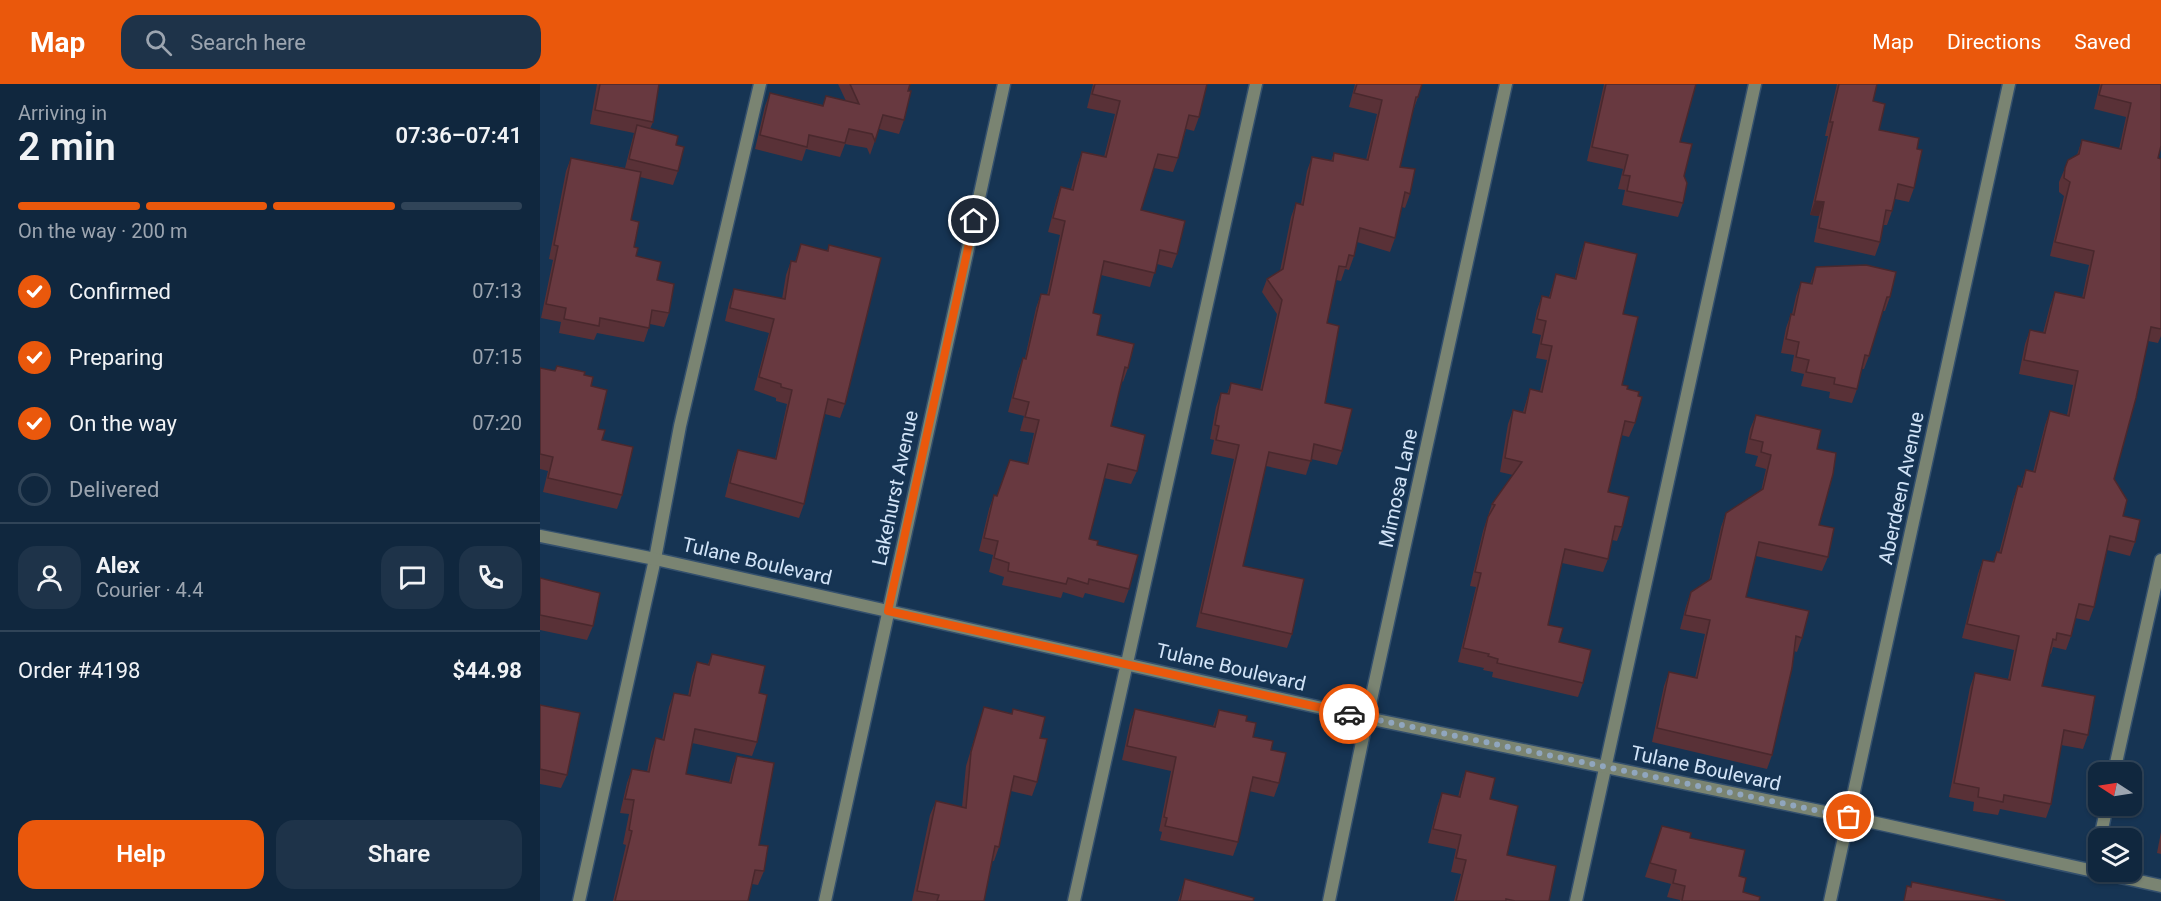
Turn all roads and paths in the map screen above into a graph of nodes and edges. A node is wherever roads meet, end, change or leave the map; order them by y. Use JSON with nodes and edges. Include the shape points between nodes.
{"nodes":[{"id":1,"x":760,"y":84,"type":"edge"},
{"id":2,"x":1004,"y":84,"type":"edge"},
{"id":3,"x":1256,"y":84,"type":"edge"},
{"id":4,"x":1506,"y":84,"type":"edge"},
{"id":5,"x":1755,"y":84,"type":"edge"},
{"id":6,"x":2009,"y":84,"type":"edge"},
{"id":7,"x":540,"y":536,"type":"edge"},
{"id":8,"x":655,"y":559,"type":"junction"},
{"id":9,"x":2161,"y":560,"type":"edge"},
{"id":10,"x":888,"y":611,"type":"junction"},
{"id":11,"x":1126,"y":664,"type":"junction"},
{"id":12,"x":1367,"y":718,"type":"junction"},
{"id":13,"x":2116,"y":762,"type":"edge"},
{"id":14,"x":1604,"y":767,"type":"junction"},
{"id":15,"x":1849,"y":817,"type":"junction"},
{"id":16,"x":2088,"y":870,"type":"edge"},
{"id":17,"x":2142,"y":882,"type":"edge"},
{"id":18,"x":2161,"y":886,"type":"edge"},
{"id":19,"x":579,"y":901,"type":"edge"},
{"id":20,"x":825,"y":901,"type":"edge"},
{"id":21,"x":1074,"y":901,"type":"edge"},
{"id":22,"x":1329,"y":901,"type":"edge"},
{"id":23,"x":1576,"y":901,"type":"edge"},
{"id":24,"x":1830,"y":901,"type":"edge"}],
"edges":[{"from":1,"to":8,"type":"street","via":[[680,426]]},
{"from":2,"to":10,"type":"street","name":"Lakehurst Avenue"},
{"from":3,"to":11,"type":"street"},
{"from":4,"to":12,"type":"street","name":"Mimosa Lane"},
{"from":5,"to":14,"type":"street"},
{"from":6,"to":15,"type":"street","name":"Aberdeen Avenue"},
{"from":7,"to":8,"type":"street","name":"Tulane Boulevard"},
{"from":8,"to":10,"type":"street","name":"Tulane Boulevard"},
{"from":8,"to":19,"type":"street"},
{"from":9,"to":13,"type":"street"},
{"from":10,"to":11,"type":"street","name":"Tulane Boulevard"},
{"from":10,"to":20,"type":"street","name":"Lakehurst Avenue"},
{"from":11,"to":12,"type":"street","name":"Tulane Boulevard"},
{"from":11,"to":21,"type":"street"},
{"from":12,"to":14,"type":"street","name":"Tulane Boulevard"},
{"from":12,"to":22,"type":"street","name":"Mimosa Lane"},
{"from":14,"to":15,"type":"street","name":"Tulane Boulevard"},
{"from":14,"to":23,"type":"street"},
{"from":15,"to":16,"type":"street","name":"Tulane Boulevard"},
{"from":15,"to":24,"type":"street","name":"Aberdeen Avenue"},
{"from":17,"to":18,"type":"street","name":"Tulane Boulevard"}]}
